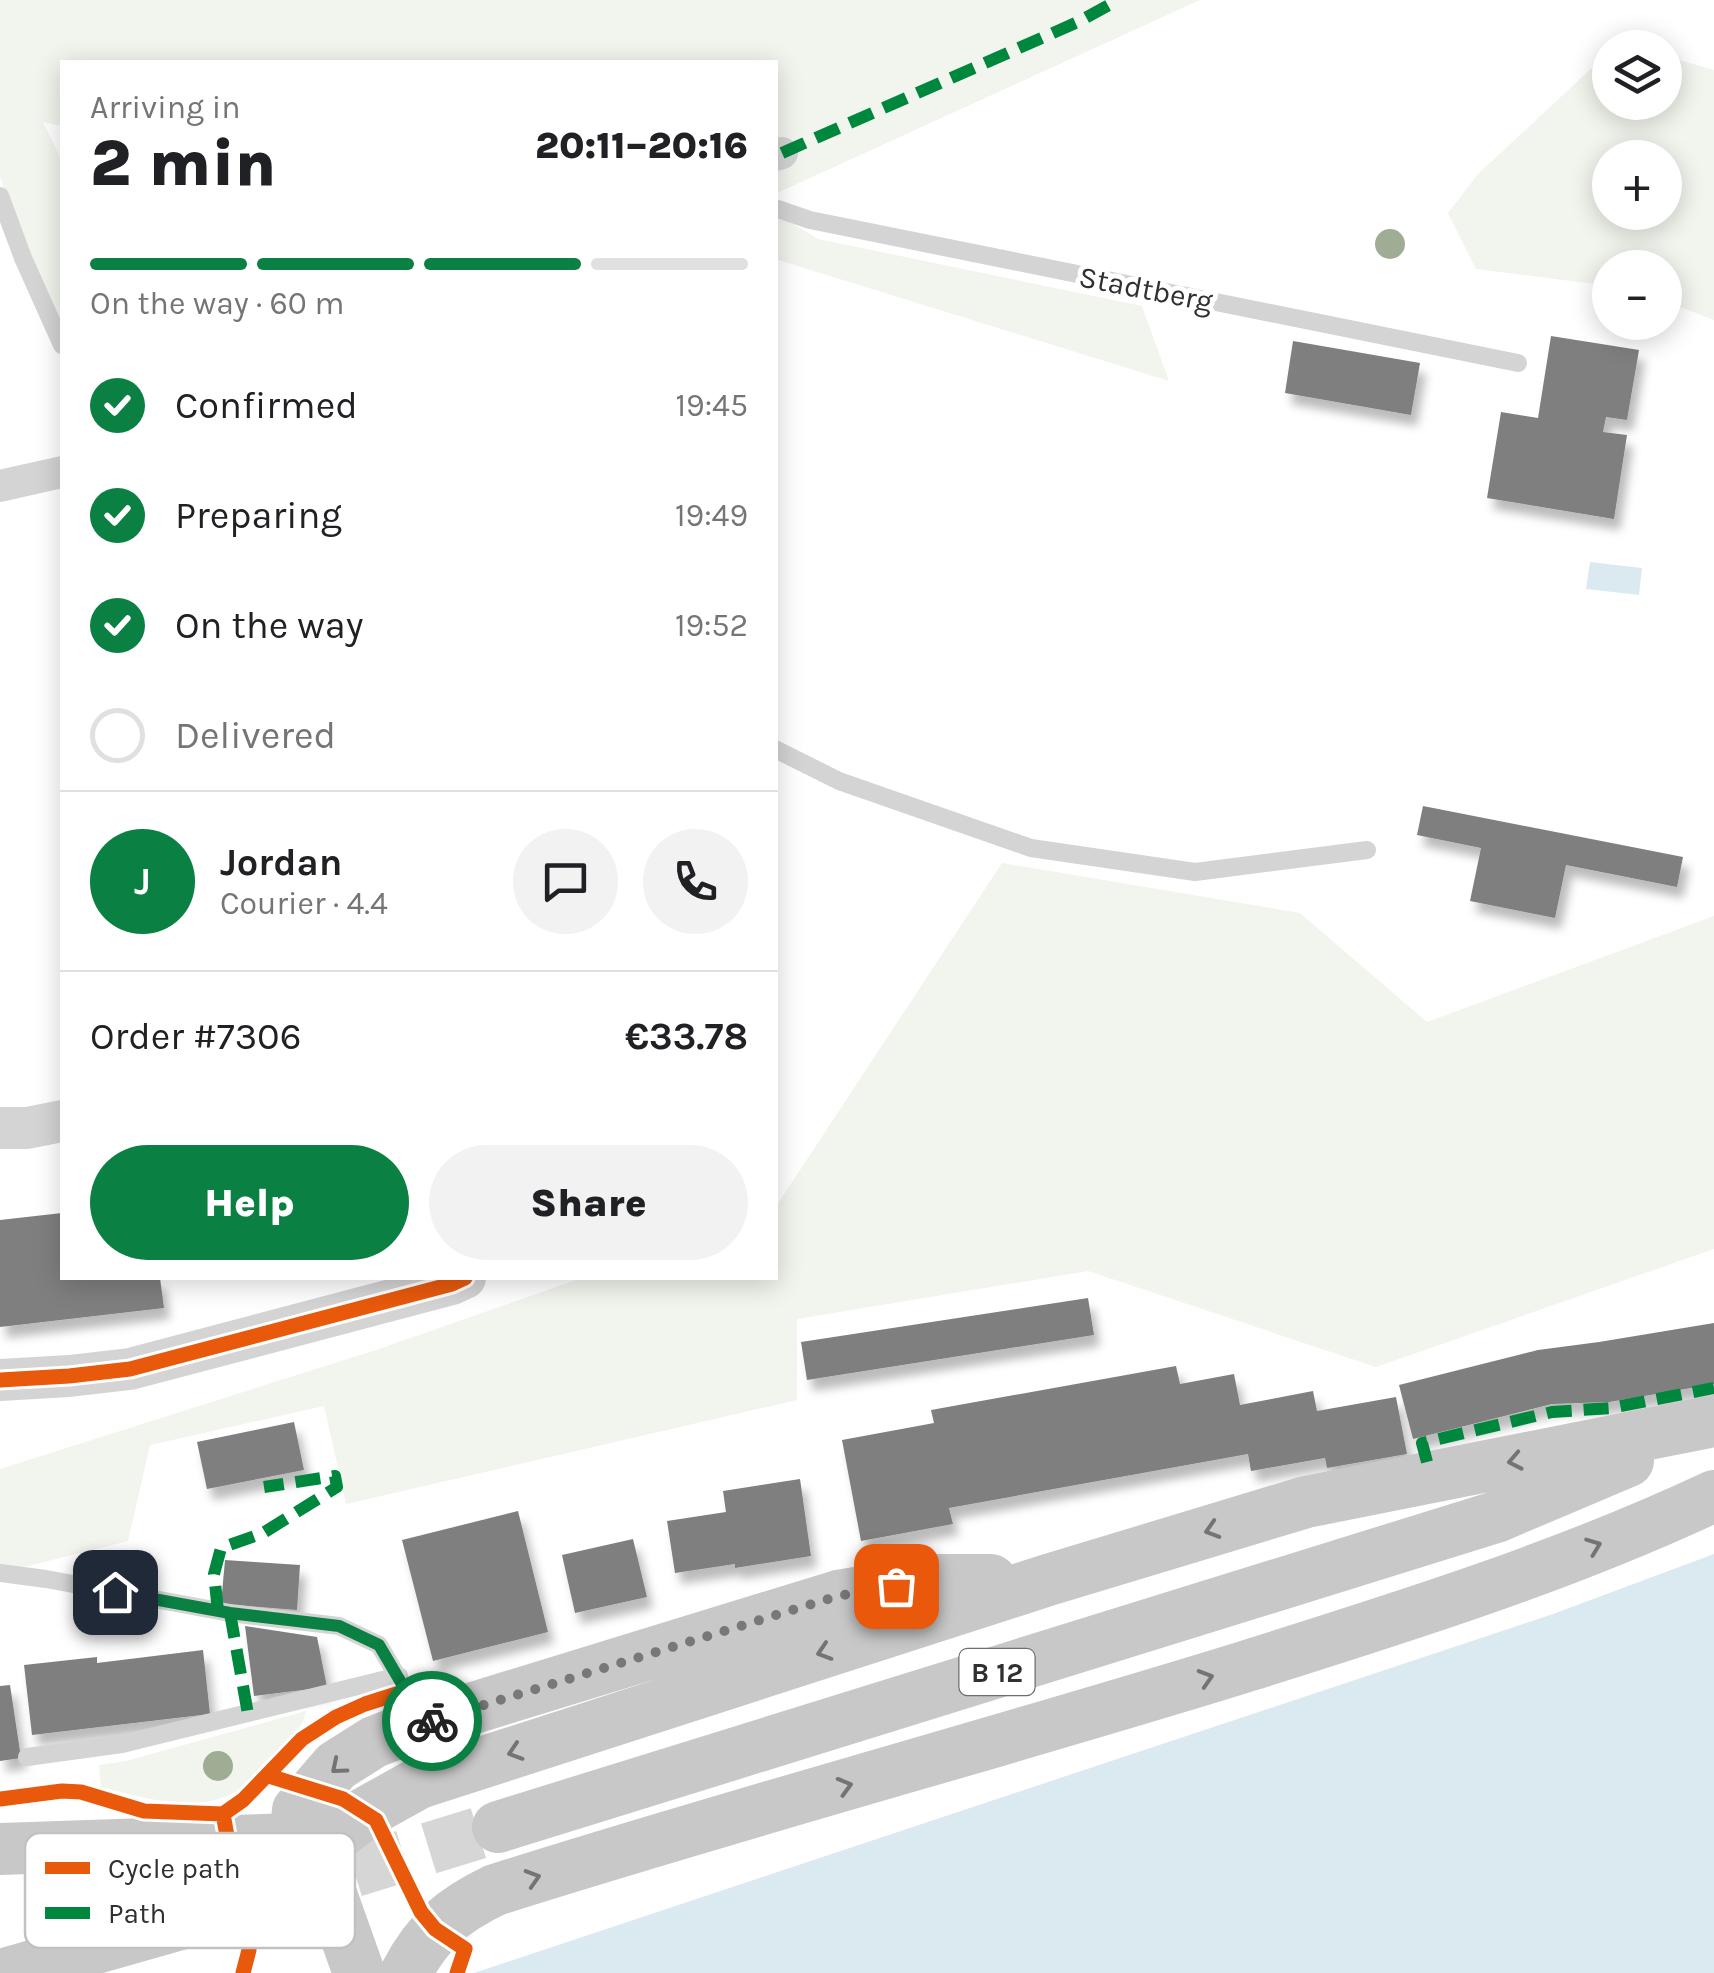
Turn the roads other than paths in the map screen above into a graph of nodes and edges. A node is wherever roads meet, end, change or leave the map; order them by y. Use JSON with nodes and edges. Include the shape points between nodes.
{"nodes":[{"id":1,"x":0,"y":196,"type":"edge"},
{"id":2,"x":778,"y":209,"type":"edge"},
{"id":3,"x":60,"y":341,"type":"edge"},
{"id":4,"x":1518,"y":363,"type":"dead end"},
{"id":5,"x":60,"y":472,"type":"edge"},
{"id":6,"x":0,"y":486,"type":"edge"},
{"id":7,"x":778,"y":750,"type":"edge"},
{"id":8,"x":1367,"y":850,"type":"dead end"},
{"id":9,"x":60,"y":1121,"type":"edge"},
{"id":10,"x":0,"y":1128,"type":"edge"},
{"id":11,"x":461,"y":1280,"type":"edge"},
{"id":12,"x":0,"y":1380,"type":"edge"},
{"id":13,"x":1714,"y":1423,"type":"edge"},
{"id":14,"x":1714,"y":1473,"type":"edge"},
{"id":15,"x":1714,"y":1496,"type":"edge"},
{"id":16,"x":1496,"y":1517,"type":"junction"},
{"id":17,"x":0,"y":1573,"type":"edge"},
{"id":18,"x":1048,"y":1580,"type":"junction"},
{"id":19,"x":399,"y":1676,"type":"junction"},
{"id":20,"x":415,"y":1726,"type":"junction"},
{"id":21,"x":27,"y":1758,"type":"dead end"},
{"id":22,"x":498,"y":1828,"type":"tunnel mouth"},
{"id":23,"x":310,"y":1833,"type":"edge"},
{"id":24,"x":329,"y":1833,"type":"edge"},
{"id":25,"x":25,"y":1848,"type":"edge"},
{"id":26,"x":0,"y":1849,"type":"edge"},
{"id":27,"x":96,"y":1948,"type":"edge"},
{"id":28,"x":350,"y":1948,"type":"edge"},
{"id":29,"x":8,"y":1973,"type":"edge"},
{"id":30,"x":359,"y":1973,"type":"edge"},
{"id":31,"x":406,"y":1973,"type":"edge"}],
"edges":[{"from":1,"to":3,"type":"lane"},
{"from":2,"to":4,"type":"lane","name":"Stadtberg"},
{"from":5,"to":6,"type":"street"},
{"from":7,"to":8,"type":"lane","via":[[839,781],[1032,848],[1195,872]]},
{"from":9,"to":10,"type":"street"},
{"from":11,"to":12,"type":"street","via":[[130,1368]]},
{"from":13,"to":16,"type":"main road","number":"B 12"},
{"from":13,"to":18,"type":"main road","one_way":true,"via":[[1306,1502]]},
{"from":14,"to":16,"type":"main road","number":"B 12"},
{"from":31,"to":15,"type":"main road","one_way":true,"via":[[446,1918],[495,1890],[1438,1606]]},
{"from":16,"to":22,"type":"main road","number":"B 12"},
{"from":17,"to":19,"type":"lane","via":[[339,1626],[379,1645]]},
{"from":18,"to":20,"type":"main road","via":[[934,1580],[848,1594]]},
{"from":18,"to":24,"type":"main road","number":"B 12","one_way":true,"via":[[419,1783]]},
{"from":19,"to":20,"type":"lane"},
{"from":19,"to":21,"type":"lane","via":[[122,1744]]},
{"from":20,"to":23,"type":"main road","one_way":true,"via":[[336,1766],[298,1810]]},
{"from":25,"to":26,"type":"main road"},
{"from":27,"to":29,"type":"main road"},
{"from":28,"to":30,"type":"main road","bridge":true}]}
